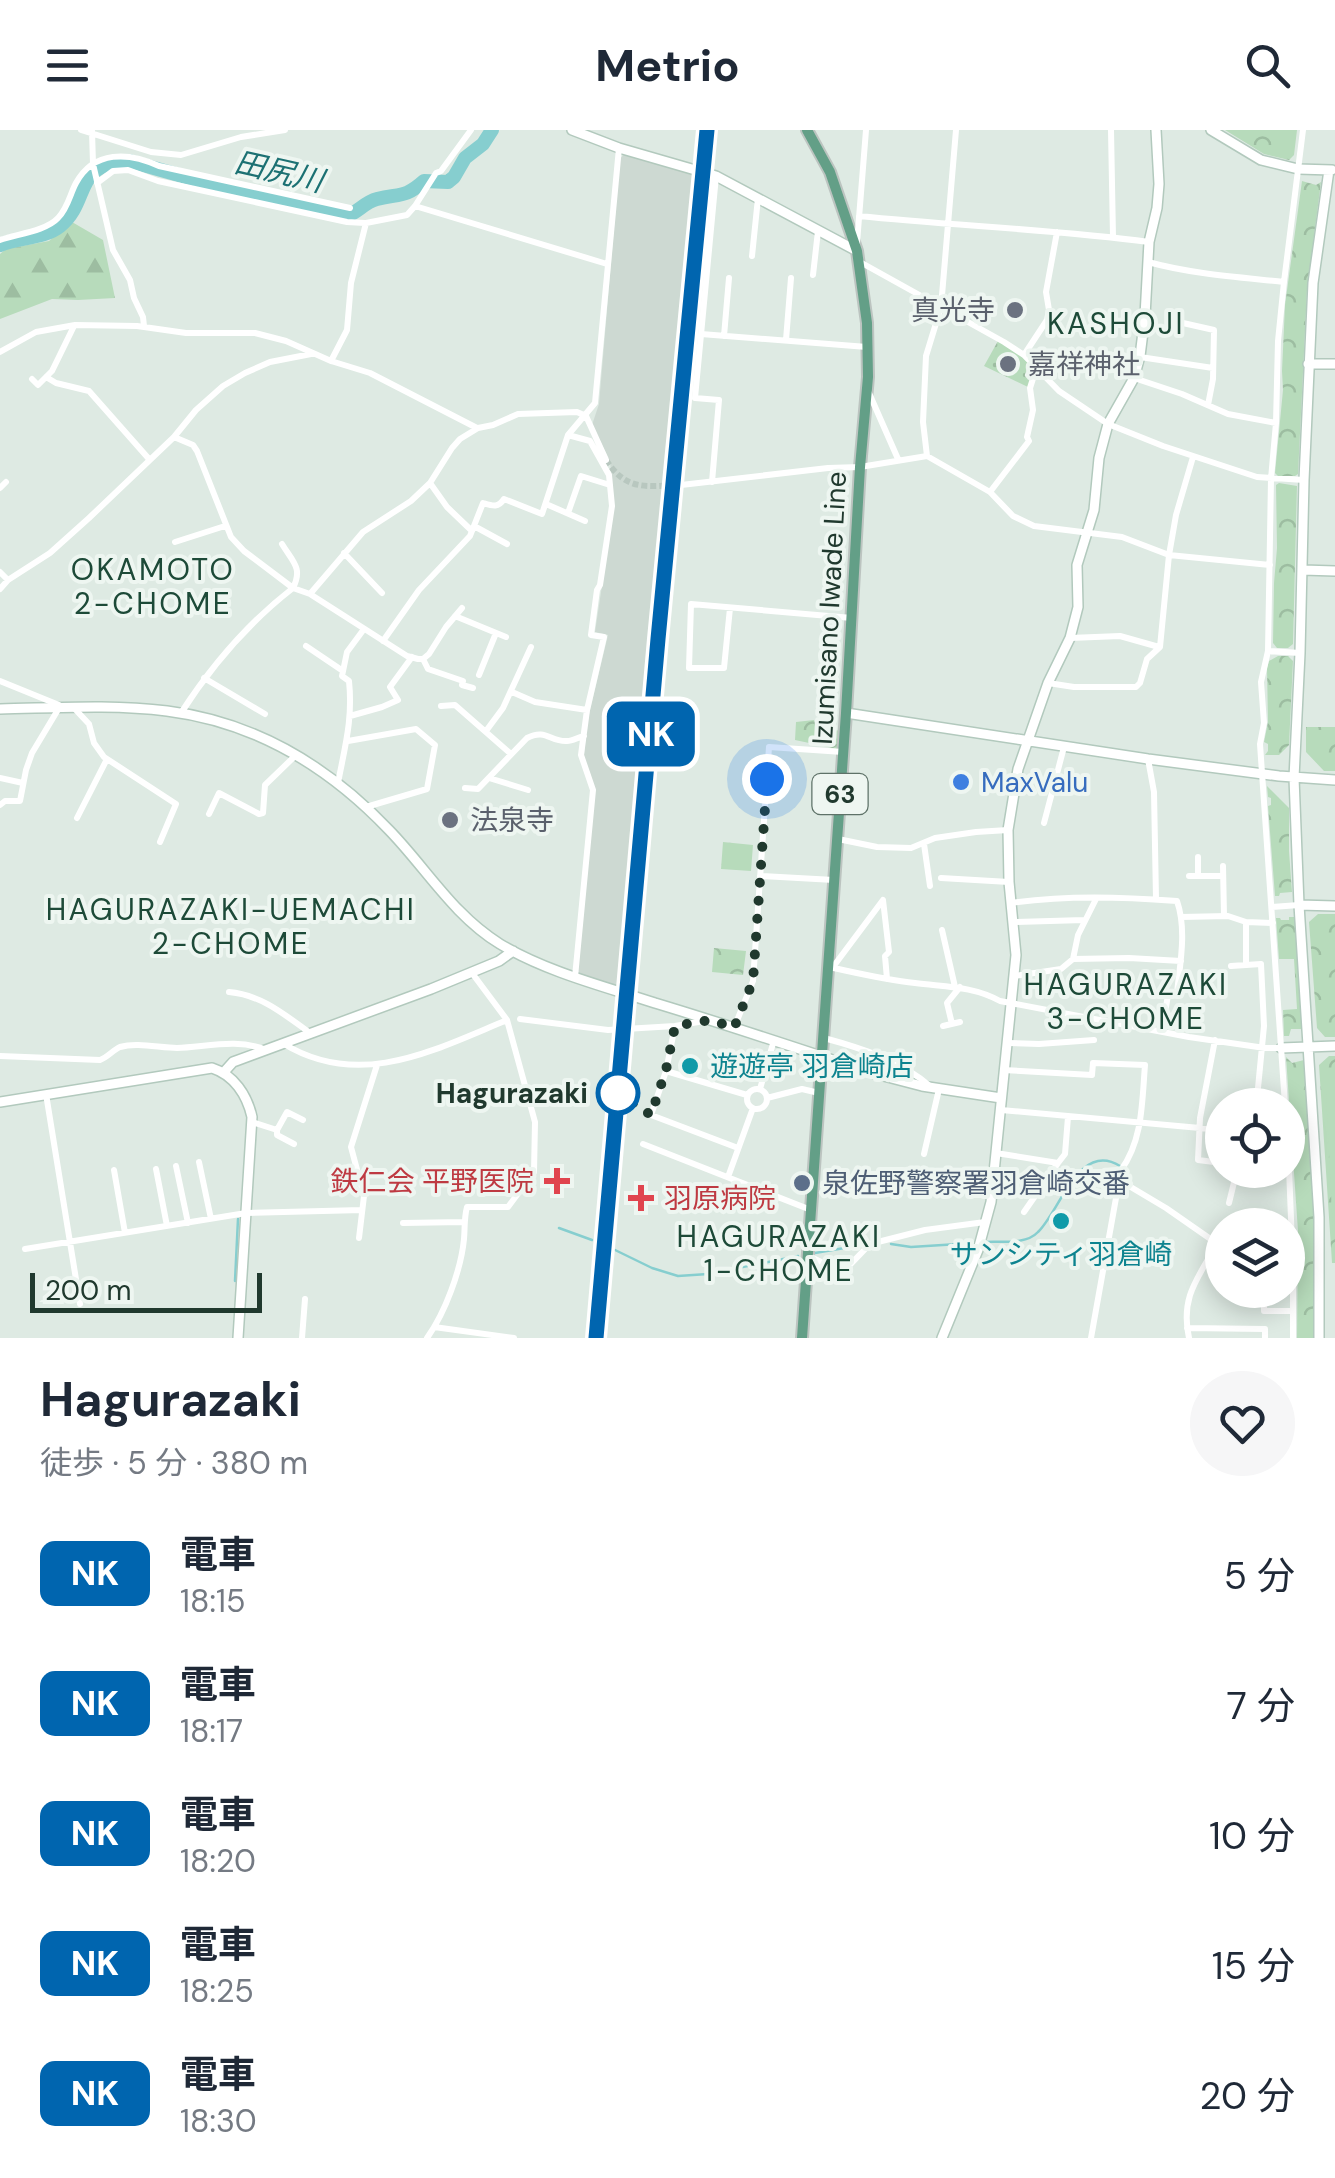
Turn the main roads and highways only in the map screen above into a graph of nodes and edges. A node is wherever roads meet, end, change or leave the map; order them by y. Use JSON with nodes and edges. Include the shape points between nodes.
{"nodes":[{"id":1,"x":807,"y":130,"type":"edge"},
{"id":2,"x":802,"y":1338,"type":"edge"}],
"edges":[{"from":1,"to":2,"type":"main road","name":"Izumisano Iwade Line","number":"63","via":[[830,172],[858,256],[867,387]]}]}
